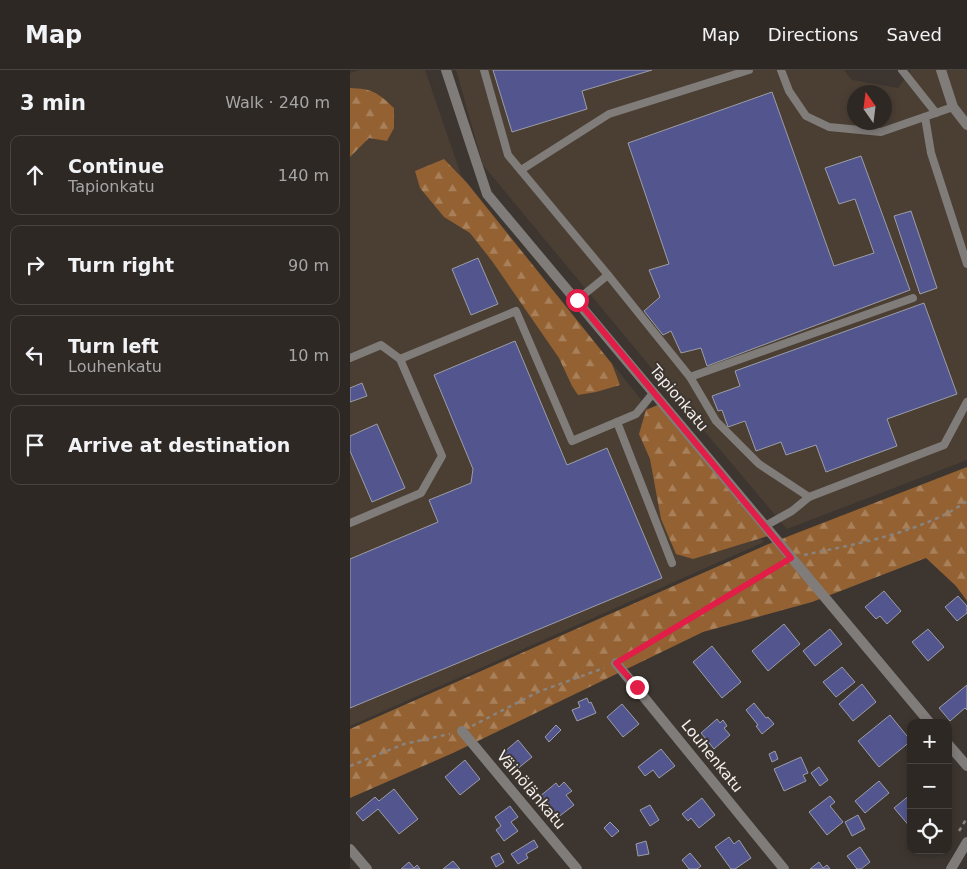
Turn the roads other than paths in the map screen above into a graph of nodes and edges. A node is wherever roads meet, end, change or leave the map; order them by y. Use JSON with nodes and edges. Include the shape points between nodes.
{"nodes":[{"id":1,"x":446,"y":70,"type":"edge"},
{"id":2,"x":484,"y":70,"type":"edge"},
{"id":3,"x":749,"y":70,"type":"edge"},
{"id":4,"x":781,"y":70,"type":"edge"},
{"id":5,"x":941,"y":70,"type":"edge"},
{"id":6,"x":900,"y":71,"type":"edge"},
{"id":7,"x":954,"y":107,"type":"junction"},
{"id":8,"x":936,"y":113,"type":"junction"},
{"id":9,"x":925,"y":117,"type":"junction"},
{"id":10,"x":967,"y":125,"type":"edge"},
{"id":11,"x":522,"y":170,"type":"junction"},
{"id":12,"x":967,"y":264,"type":"edge"},
{"id":13,"x":608,"y":275,"type":"junction"},
{"id":14,"x":913,"y":298,"type":"dead end"},
{"id":15,"x":577,"y":300,"type":"junction"},
{"id":16,"x":350,"y":358,"type":"edge"},
{"id":17,"x":400,"y":359,"type":"junction"},
{"id":18,"x":690,"y":377,"type":"junction"},
{"id":19,"x":654,"y":392,"type":"junction"},
{"id":20,"x":967,"y":402,"type":"edge"},
{"id":21,"x":617,"y":422,"type":"junction"},
{"id":22,"x":809,"y":497,"type":"junction"},
{"id":23,"x":350,"y":523,"type":"edge"},
{"id":24,"x":765,"y":526,"type":"junction"},
{"id":25,"x":672,"y":563,"type":"dead end"},
{"id":26,"x":616,"y":663,"type":"road end"},
{"id":27,"x":927,"y":719,"type":"edge"},
{"id":28,"x":462,"y":731,"type":"road end"},
{"id":29,"x":952,"y":749,"type":"edge"},
{"id":30,"x":967,"y":766,"type":"edge"},
{"id":31,"x":967,"y":842,"type":"edge"},
{"id":32,"x":350,"y":849,"type":"edge"},
{"id":33,"x":367,"y":869,"type":"edge"},
{"id":34,"x":577,"y":869,"type":"edge"},
{"id":35,"x":784,"y":869,"type":"edge"},
{"id":36,"x":951,"y":869,"type":"edge"}],
"edges":[{"from":1,"to":15,"type":"street","name":"Tapionkatu","via":[[487,194]]},
{"from":2,"to":11,"type":"lane","via":[[508,155]]},
{"from":3,"to":11,"type":"lane","via":[[609,114]]},
{"from":4,"to":9,"type":"lane","via":[[789,91],[806,116],[829,127],[881,132]]},
{"from":5,"to":7,"type":"street"},
{"from":6,"to":8,"type":"lane"},
{"from":7,"to":8,"type":"lane"},
{"from":7,"to":10,"type":"street"},
{"from":8,"to":9,"type":"lane"},
{"from":9,"to":12,"type":"lane","via":[[931,153]]},
{"from":11,"to":13,"type":"lane"},
{"from":13,"to":15,"type":"lane"},
{"from":13,"to":18,"type":"lane"},
{"from":14,"to":18,"type":"lane"},
{"from":15,"to":19,"type":"street","name":"Tapionkatu"},
{"from":16,"to":17,"type":"lane","via":[[381,345]]},
{"from":17,"to":21,"type":"lane","via":[[516,311],[572,441]]},
{"from":17,"to":23,"type":"lane","via":[[442,456],[421,493]]},
{"from":18,"to":22,"type":"lane","via":[[716,422],[759,464]]},
{"from":19,"to":21,"type":"lane","via":[[636,414]]},
{"from":19,"to":24,"type":"street","name":"Tapionkatu"},
{"from":20,"to":22,"type":"lane","via":[[944,445]]},
{"from":21,"to":25,"type":"lane"},
{"from":22,"to":24,"type":"lane"},
{"from":24,"to":27,"type":"street","name":"Tapionkatu"},
{"from":26,"to":35,"type":"street","name":"Louhenkatu"},
{"from":28,"to":34,"type":"street","name":"Väinölänkatu"},
{"from":29,"to":30,"type":"street"},
{"from":31,"to":36,"type":"street"},
{"from":32,"to":33,"type":"street"}]}
